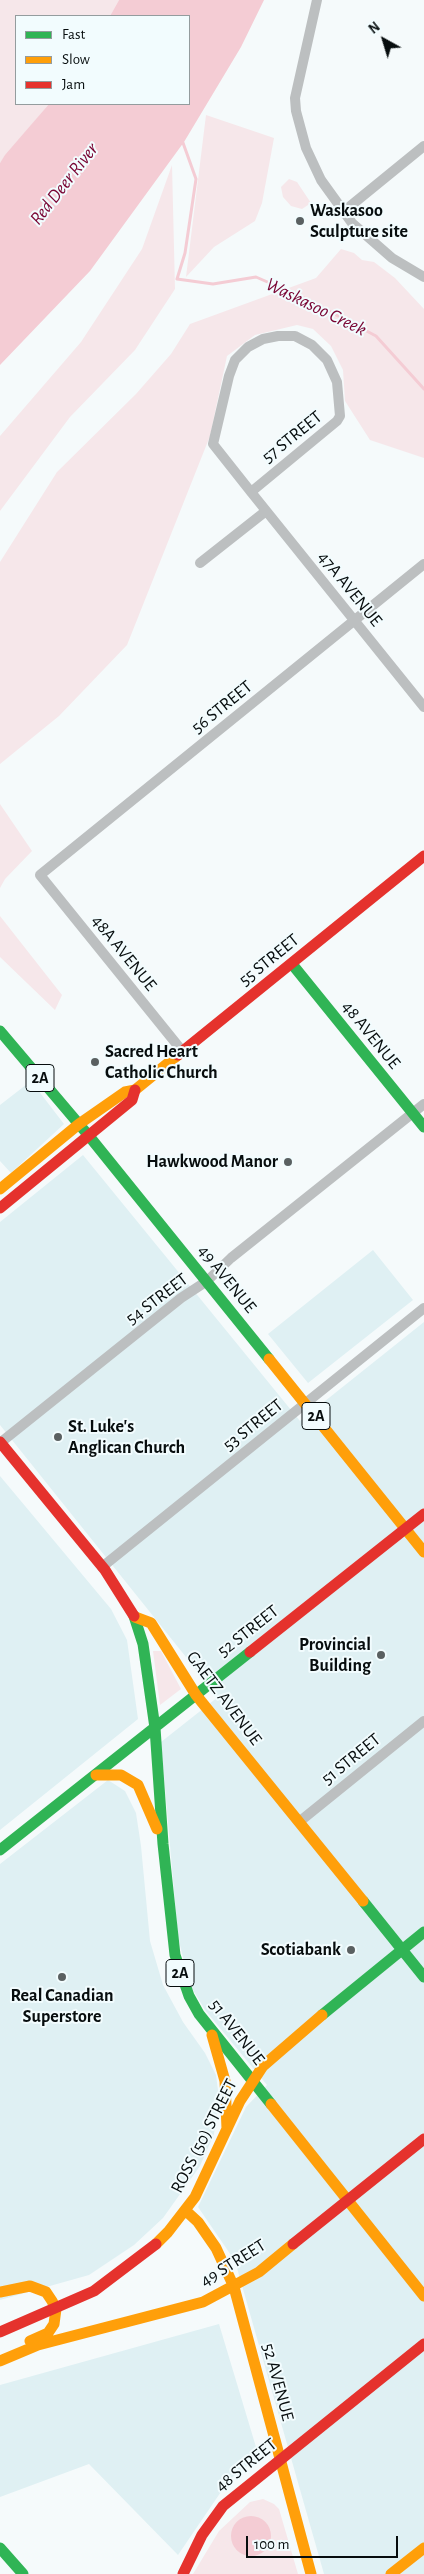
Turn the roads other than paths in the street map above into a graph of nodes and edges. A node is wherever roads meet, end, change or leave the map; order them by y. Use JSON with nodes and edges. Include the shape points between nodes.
{"nodes":[{"id":1,"x":317,"y":0,"type":"edge"},
{"id":2,"x":424,"y":146,"type":"edge"},
{"id":3,"x":342,"y":212,"type":"junction"},
{"id":4,"x":424,"y":276,"type":"edge"},
{"id":5,"x":251,"y":492,"type":"junction"},
{"id":6,"x":266,"y":511,"type":"junction"},
{"id":7,"x":200,"y":563,"type":"dead end"},
{"id":8,"x":424,"y":564,"type":"edge"},
{"id":9,"x":354,"y":621,"type":"junction"},
{"id":10,"x":424,"y":707,"type":"edge"},
{"id":11,"x":424,"y":856,"type":"edge"},
{"id":12,"x":40,"y":875,"type":"joint"},
{"id":13,"x":292,"y":964,"type":"junction"},
{"id":14,"x":0,"y":1031,"type":"edge"},
{"id":15,"x":183,"y":1052,"type":"junction"},
{"id":16,"x":135,"y":1090,"type":"junction"},
{"id":17,"x":424,"y":1104,"type":"edge"},
{"id":18,"x":413,"y":1113,"type":"junction"},
{"id":19,"x":79,"y":1124,"type":"junction"},
{"id":20,"x":424,"y":1127,"type":"edge"},
{"id":21,"x":89,"y":1136,"type":"junction"},
{"id":22,"x":2,"y":1184,"type":"edge"},
{"id":23,"x":14,"y":1196,"type":"junction"},
{"id":24,"x":0,"y":1208,"type":"edge"},
{"id":25,"x":207,"y":1282,"type":"junction"},
{"id":26,"x":424,"y":1308,"type":"edge"},
{"id":27,"x":305,"y":1403,"type":"junction"},
{"id":28,"x":0,"y":1442,"type":"edge"},
{"id":29,"x":424,"y":1514,"type":"edge"},
{"id":30,"x":406,"y":1529,"type":"junction"},
{"id":31,"x":424,"y":1552,"type":"edge"},
{"id":32,"x":102,"y":1566,"type":"junction"},
{"id":33,"x":135,"y":1617,"type":"junction"},
{"id":34,"x":196,"y":1695,"type":"junction"},
{"id":35,"x":424,"y":1721,"type":"edge"},
{"id":36,"x":155,"y":1728,"type":"junction"},
{"id":37,"x":96,"y":1775,"type":"junction"},
{"id":38,"x":299,"y":1822,"type":"junction"},
{"id":39,"x":163,"y":1844,"type":"junction"},
{"id":40,"x":0,"y":1850,"type":"edge"},
{"id":41,"x":424,"y":1932,"type":"edge"},
{"id":42,"x":402,"y":1949,"type":"junction"},
{"id":43,"x":424,"y":1977,"type":"edge"},
{"id":44,"x":211,"y":2028,"type":"junction"},
{"id":45,"x":253,"y":2080,"type":"junction"},
{"id":46,"x":226,"y":2129,"type":"junction"},
{"id":47,"x":424,"y":2139,"type":"edge"},
{"id":48,"x":348,"y":2201,"type":"junction"},
{"id":49,"x":185,"y":2210,"type":"junction"},
{"id":50,"x":234,"y":2287,"type":"junction"},
{"id":51,"x":0,"y":2292,"type":"edge"},
{"id":52,"x":424,"y":2296,"type":"edge"},
{"id":53,"x":56,"y":2309,"type":"junction"},
{"id":54,"x":0,"y":2332,"type":"edge"},
{"id":55,"x":424,"y":2344,"type":"edge"},
{"id":56,"x":0,"y":2361,"type":"edge"},
{"id":57,"x":280,"y":2460,"type":"junction"},
{"id":58,"x":0,"y":2548,"type":"edge"},
{"id":59,"x":424,"y":2548,"type":"edge"},
{"id":60,"x":23,"y":2574,"type":"edge"},
{"id":61,"x":183,"y":2574,"type":"edge"},
{"id":62,"x":310,"y":2574,"type":"edge"},
{"id":63,"x":391,"y":2574,"type":"edge"}],
"edges":[{"from":1,"to":3,"type":"street","via":[[297,87],[296,111],[299,128],[315,168]]},
{"from":2,"to":3,"type":"street"},
{"from":3,"to":4,"type":"street","via":[[378,247]]},
{"from":5,"to":5,"type":"street","name":"57 STREET","via":[[340,416],[337,382],[328,360],[312,345],[295,336],[278,336],[255,343],[232,367],[213,444]]},
{"from":5,"to":6,"type":"street","name":"47A AVENUE"},
{"from":6,"to":7,"type":"street"},
{"from":6,"to":9,"type":"street","name":"47A AVENUE"},
{"from":8,"to":9,"type":"street","name":"56 STREET"},
{"from":9,"to":10,"type":"street","name":"47A AVENUE"},
{"from":9,"to":12,"type":"street","name":"56 STREET"},
{"from":11,"to":13,"type":"main road","name":"55 STREET"},
{"from":12,"to":15,"type":"street","name":"48A AVENUE"},
{"from":13,"to":15,"type":"main road","name":"55 STREET"},
{"from":13,"to":18,"type":"main road","name":"48 AVENUE"},
{"from":14,"to":19,"type":"main road","name":"49 AVENUE","number":"2A"},
{"from":15,"to":16,"type":"main road","name":"55 STREET"},
{"from":16,"to":19,"type":"main road","name":"55 STREET","via":[[125,1092]]},
{"from":16,"to":21,"type":"main road","name":"55 STREET","via":[[132,1100]]},
{"from":17,"to":18,"type":"street","name":"54 STREET"},
{"from":18,"to":20,"type":"main road","name":"48 AVENUE"},
{"from":18,"to":25,"type":"street","name":"54 STREET","via":[[238,1253]]},
{"from":19,"to":21,"type":"main road","name":"49 AVENUE","number":"2A"},
{"from":19,"to":22,"type":"main road","name":"55 STREET"},
{"from":21,"to":23,"type":"main road","name":"55 STREET"},
{"from":21,"to":25,"type":"main road","name":"49 AVENUE","number":"2A"},
{"from":22,"to":23,"type":"street"},
{"from":23,"to":24,"type":"main road","name":"55 STREET"},
{"from":25,"to":27,"type":"main road","name":"49 AVENUE","number":"2A"},
{"from":25,"to":28,"type":"street","name":"54 STREET","via":[[182,1298]]},
{"from":26,"to":27,"type":"street","name":"53 STREET"},
{"from":27,"to":30,"type":"main road","name":"49 AVENUE","number":"2A"},
{"from":27,"to":32,"type":"street","name":"53 STREET"},
{"from":28,"to":32,"type":"main road","name":"GAETZ AVENUE","number":"2A"},
{"from":29,"to":30,"type":"main road","name":"52 STREET"},
{"from":30,"to":31,"type":"main road","name":"49 AVENUE","number":"2A"},
{"from":30,"to":34,"type":"main road","name":"52 STREET"},
{"from":32,"to":33,"type":"main road","name":"GAETZ AVENUE","number":"2A"},
{"from":33,"to":34,"type":"main road","name":"GAETZ AVENUE","via":[[151,1623]]},
{"from":33,"to":36,"type":"main road","name":"51 AVENUE","number":"2A","via":[[144,1644]]},
{"from":34,"to":36,"type":"main road","name":"52 STREET"},
{"from":34,"to":38,"type":"main road","name":"GAETZ AVENUE"},
{"from":35,"to":38,"type":"street","name":"51 STREET"},
{"from":36,"to":37,"type":"main road","name":"52 STREET"},
{"from":36,"to":39,"type":"main road","name":"51 AVENUE","number":"2A"},
{"from":37,"to":39,"type":"main road","via":[[121,1775],[135,1783]]},
{"from":37,"to":40,"type":"main road","name":"52 STREET"},
{"from":38,"to":42,"type":"main road","name":"GAETZ AVENUE"},
{"from":39,"to":44,"type":"main road","name":"51 AVENUE","number":"2A","via":[[176,1961],[193,2003]]},
{"from":41,"to":42,"type":"main road","name":"ROSS (50) STREET"},
{"from":42,"to":43,"type":"main road","name":"GAETZ AVENUE"},
{"from":42,"to":45,"type":"main road","name":"ROSS (50) STREET","via":[[280,2049]]},
{"from":44,"to":45,"type":"main road","name":"51 AVENUE","number":"2A"},
{"from":44,"to":46,"type":"main road","via":[[225,2081]]},
{"from":45,"to":46,"type":"main road","name":"ROSS (50) STREET"},
{"from":45,"to":48,"type":"main road","name":"51 AVENUE","number":"2A"},
{"from":46,"to":49,"type":"main road","name":"ROSS (50) STREET","via":[[206,2177]]},
{"from":47,"to":48,"type":"main road","name":"49 STREET"},
{"from":48,"to":50,"type":"main road","name":"49 STREET","via":[[259,2272]]},
{"from":48,"to":52,"type":"main road","name":"51 AVENUE","number":"2A"},
{"from":49,"to":50,"type":"main road","name":"52 AVENUE","via":[[216,2248]]},
{"from":49,"to":53,"type":"main road","name":"ROSS (50) STREET","via":[[168,2232],[118,2276]]},
{"from":50,"to":56,"type":"main road","name":"49 STREET","via":[[203,2302],[166,2314],[38,2345]]},
{"from":50,"to":57,"type":"main road","name":"52 AVENUE"},
{"from":51,"to":53,"type":"main road","via":[[30,2286],[38,2288],[46,2292]]},
{"from":53,"to":54,"type":"main road","name":"ROSS (50) STREET"},
{"from":53,"to":56,"type":"main road","via":[[54,2324],[48,2333],[17,2347]]},
{"from":55,"to":57,"type":"main road","name":"48 STREET"},
{"from":57,"to":61,"type":"main road","name":"48 STREET","via":[[217,2511],[194,2548]]},
{"from":57,"to":62,"type":"main road","name":"52 AVENUE"},
{"from":58,"to":60,"type":"main road"},
{"from":59,"to":63,"type":"main road"}]}
